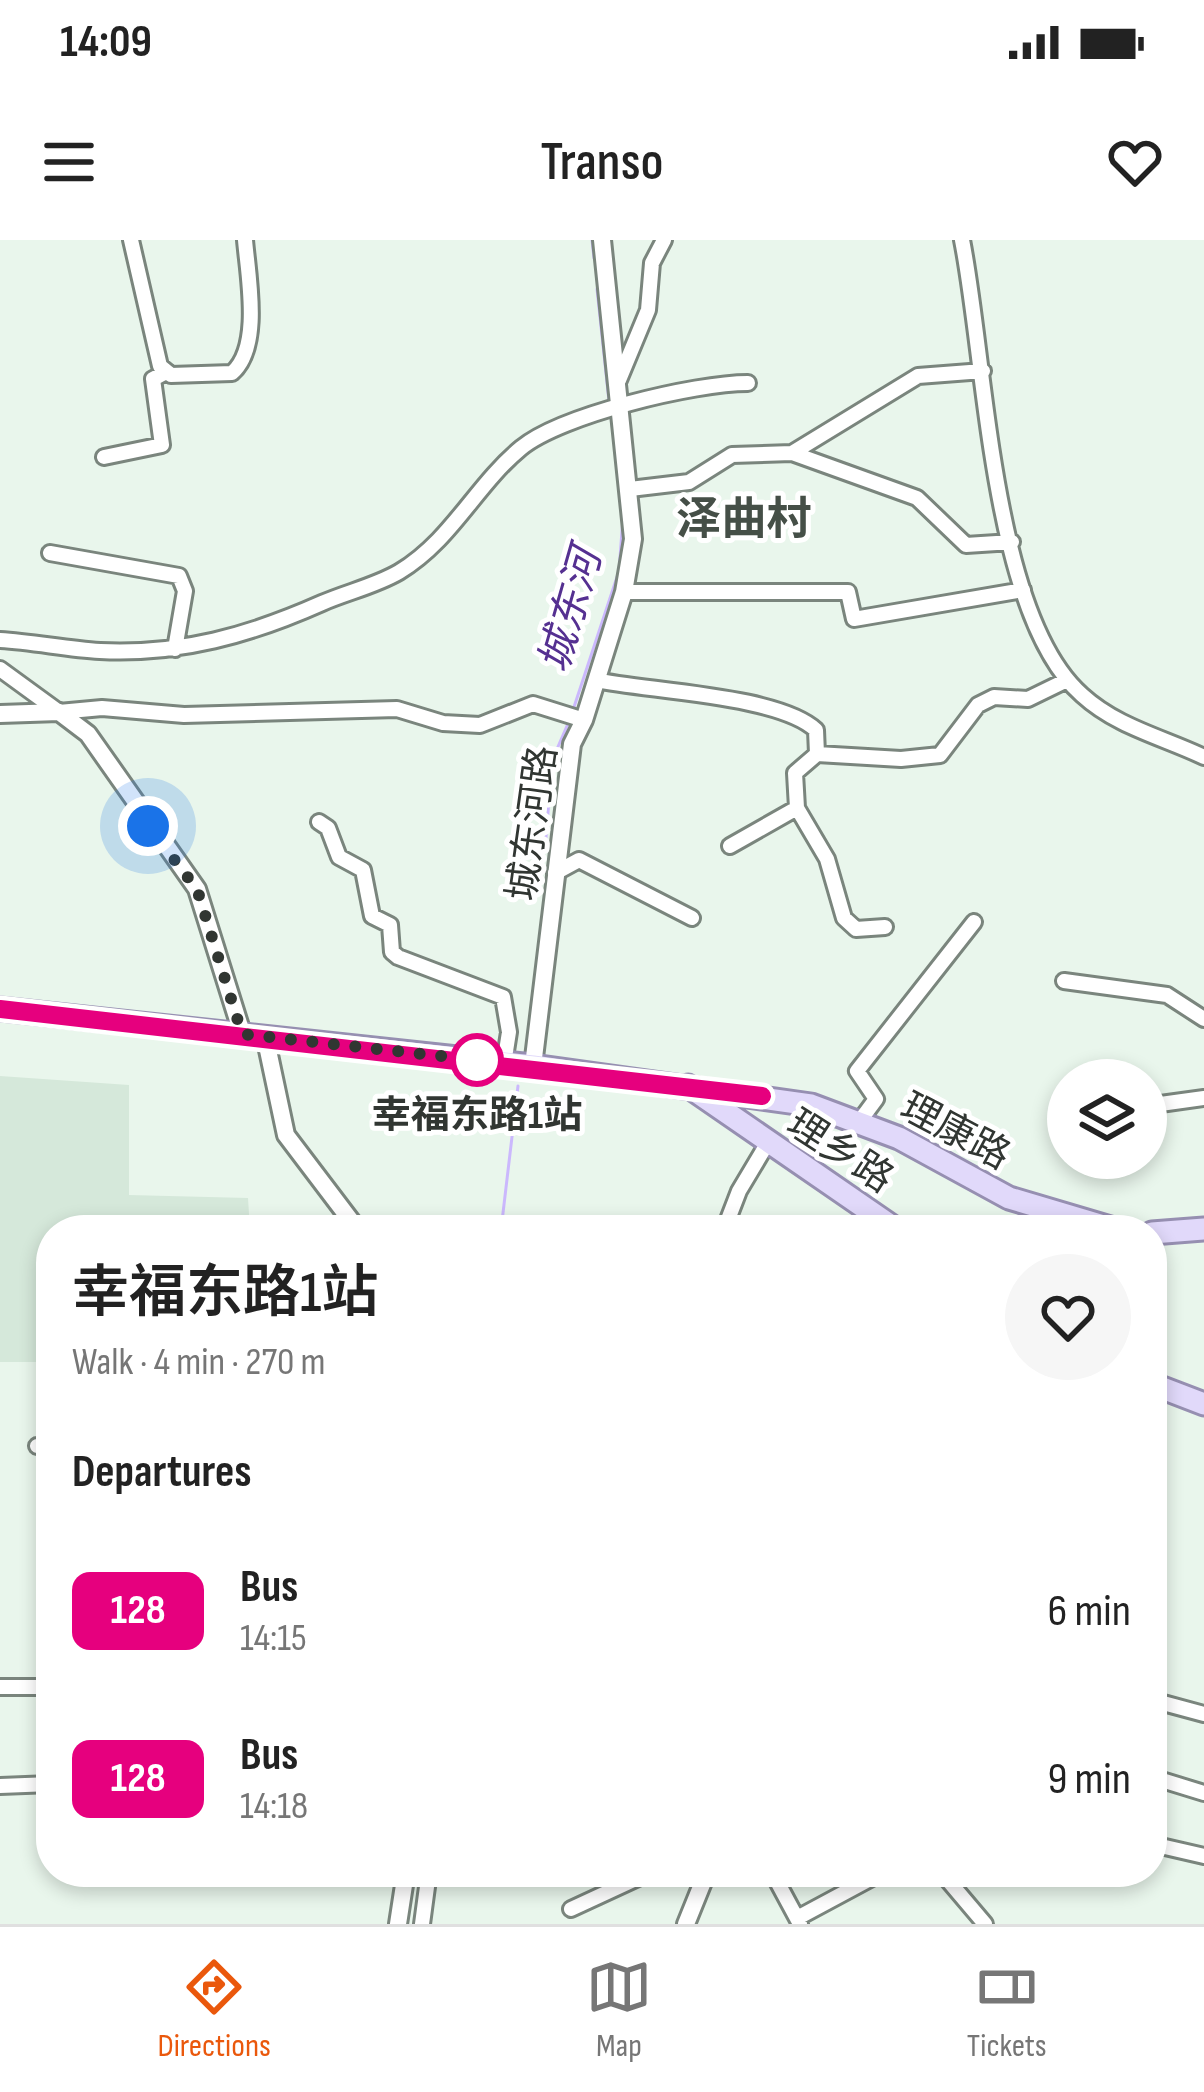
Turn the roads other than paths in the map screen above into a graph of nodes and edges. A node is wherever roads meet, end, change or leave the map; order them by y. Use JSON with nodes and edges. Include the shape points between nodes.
{"nodes":[{"id":1,"x":131,"y":240,"type":"edge"},
{"id":2,"x":245,"y":240,"type":"edge"},
{"id":3,"x":602,"y":240,"type":"edge"},
{"id":4,"x":664,"y":240,"type":"edge"},
{"id":5,"x":962,"y":240,"type":"edge"},
{"id":6,"x":983,"y":371,"type":"junction"},
{"id":7,"x":164,"y":373,"type":"junction"},
{"id":8,"x":619,"y":380,"type":"junction"},
{"id":9,"x":748,"y":383,"type":"dead end"},
{"id":10,"x":613,"y":408,"type":"junction"},
{"id":11,"x":792,"y":453,"type":"junction"},
{"id":12,"x":104,"y":457,"type":"dead end"},
{"id":13,"x":631,"y":488,"type":"junction"},
{"id":14,"x":1012,"y":542,"type":"junction"},
{"id":15,"x":50,"y":553,"type":"dead end"},
{"id":16,"x":1023,"y":590,"type":"junction"},
{"id":17,"x":624,"y":592,"type":"junction"},
{"id":18,"x":0,"y":640,"type":"edge"},
{"id":19,"x":175,"y":650,"type":"junction"},
{"id":20,"x":0,"y":669,"type":"edge"},
{"id":21,"x":596,"y":680,"type":"junction"},
{"id":22,"x":1067,"y":680,"type":"junction"},
{"id":23,"x":59,"y":712,"type":"junction"},
{"id":24,"x":0,"y":714,"type":"edge"},
{"id":25,"x":576,"y":716,"type":"junction"},
{"id":26,"x":817,"y":754,"type":"junction"},
{"id":27,"x":1204,"y":757,"type":"edge"},
{"id":28,"x":797,"y":808,"type":"junction"},
{"id":29,"x":319,"y":822,"type":"dead end"},
{"id":30,"x":730,"y":846,"type":"dead end"},
{"id":31,"x":555,"y":873,"type":"junction"},
{"id":32,"x":692,"y":918,"type":"dead end"},
{"id":33,"x":974,"y":922,"type":"dead end"},
{"id":34,"x":885,"y":927,"type":"dead end"},
{"id":35,"x":1064,"y":981,"type":"dead end"},
{"id":36,"x":0,"y":1009,"type":"edge"},
{"id":37,"x":1204,"y":1019,"type":"edge"},
{"id":38,"x":254,"y":1035,"type":"junction"},
{"id":39,"x":504,"y":1064,"type":"junction"},
{"id":40,"x":533,"y":1066,"type":"junction"},
{"id":41,"x":688,"y":1086,"type":"junction"},
{"id":42,"x":762,"y":1096,"type":"junction"},
{"id":43,"x":1204,"y":1098,"type":"edge"},
{"id":44,"x":1167,"y":1103,"type":"edge"},
{"id":45,"x":859,"y":1122,"type":"junction"},
{"id":46,"x":747,"y":1131,"type":"junction"},
{"id":47,"x":767,"y":1144,"type":"junction"},
{"id":48,"x":347,"y":1215,"type":"edge"},
{"id":49,"x":730,"y":1215,"type":"edge"},
{"id":50,"x":874,"y":1215,"type":"edge"},
{"id":51,"x":1066,"y":1215,"type":"edge"},
{"id":52,"x":1204,"y":1229,"type":"edge"},
{"id":53,"x":1167,"y":1232,"type":"edge"},
{"id":54,"x":1167,"y":1390,"type":"edge"},
{"id":55,"x":1204,"y":1404,"type":"edge"},
{"id":56,"x":0,"y":1687,"type":"edge"},
{"id":57,"x":36,"y":1687,"type":"edge"},
{"id":58,"x":1167,"y":1704,"type":"edge"},
{"id":59,"x":1204,"y":1714,"type":"edge"},
{"id":60,"x":1167,"y":1782,"type":"edge"},
{"id":61,"x":36,"y":1785,"type":"edge"},
{"id":62,"x":0,"y":1786,"type":"edge"},
{"id":63,"x":1204,"y":1793,"type":"edge"},
{"id":64,"x":1167,"y":1847,"type":"edge"},
{"id":65,"x":1204,"y":1856,"type":"edge"},
{"id":66,"x":404,"y":1887,"type":"edge"},
{"id":67,"x":427,"y":1887,"type":"edge"},
{"id":68,"x":619,"y":1887,"type":"edge"},
{"id":69,"x":701,"y":1887,"type":"edge"},
{"id":70,"x":781,"y":1887,"type":"edge"},
{"id":71,"x":857,"y":1887,"type":"edge"},
{"id":72,"x":954,"y":1887,"type":"edge"},
{"id":73,"x":571,"y":1909,"type":"dead end"},
{"id":74,"x":801,"y":1920,"type":"edge"},
{"id":75,"x":398,"y":1924,"type":"edge"},
{"id":76,"x":422,"y":1924,"type":"edge"},
{"id":77,"x":686,"y":1924,"type":"edge"},
{"id":78,"x":985,"y":1924,"type":"edge"}],
"edges":[{"from":1,"to":7,"type":"street"},
{"from":2,"to":7,"type":"street","via":[[248,337],[239,367]]},
{"from":3,"to":8,"type":"street","name":"城东河路"},
{"from":4,"to":8,"type":"street","via":[[652,263],[648,310]]},
{"from":5,"to":6,"type":"street"},
{"from":6,"to":11,"type":"street","via":[[918,376]]},
{"from":6,"to":14,"type":"street"},
{"from":7,"to":12,"type":"street","via":[[153,379],[162,445]]},
{"from":8,"to":10,"type":"street","name":"城东河路"},
{"from":9,"to":10,"type":"street"},
{"from":10,"to":13,"type":"street","name":"城东河路"},
{"from":10,"to":19,"type":"street","via":[[519,449],[456,527],[398,573],[271,627]]},
{"from":11,"to":13,"type":"street","via":[[732,455],[689,482]]},
{"from":11,"to":14,"type":"street","via":[[917,498],[965,545]]},
{"from":13,"to":17,"type":"street","name":"城东河路","via":[[633,550]]},
{"from":14,"to":16,"type":"street"},
{"from":15,"to":19,"type":"street","via":[[179,576],[185,591]]},
{"from":16,"to":17,"type":"street","via":[[854,619],[848,592]]},
{"from":16,"to":22,"type":"street","via":[[1034,632]]},
{"from":17,"to":21,"type":"street","name":"城东河路"},
{"from":18,"to":19,"type":"street"},
{"from":20,"to":23,"type":"street"},
{"from":21,"to":25,"type":"street","name":"城东河路"},
{"from":21,"to":26,"type":"street","via":[[780,712],[815,730]]},
{"from":22,"to":26,"type":"street","via":[[1028,699],[994,697],[978,705],[940,755]]},
{"from":22,"to":27,"type":"street","via":[[1116,720]]},
{"from":23,"to":24,"type":"street"},
{"from":23,"to":25,"type":"street","via":[[398,709],[480,725],[524,704]]},
{"from":23,"to":38,"type":"street","via":[[88,734],[197,889]]},
{"from":25,"to":31,"type":"street","name":"城东河路"},
{"from":26,"to":28,"type":"street","via":[[795,773]]},
{"from":28,"to":30,"type":"street"},
{"from":28,"to":34,"type":"street","via":[[827,859],[847,922]]},
{"from":29,"to":39,"type":"street","via":[[339,857],[362,870],[372,916],[390,925],[398,958],[502,997]]},
{"from":31,"to":32,"type":"street","via":[[579,860]]},
{"from":31,"to":40,"type":"street","name":"城东河路"},
{"from":33,"to":45,"type":"street","via":[[857,1071],[876,1099]]},
{"from":35,"to":37,"type":"street","via":[[1167,995]]},
{"from":36,"to":38,"type":"main road","name":"理康路"},
{"from":38,"to":39,"type":"main road","name":"理康路"},
{"from":38,"to":48,"type":"street","via":[[286,1135]]},
{"from":39,"to":40,"type":"main road","name":"理康路"},
{"from":40,"to":41,"type":"main road","name":"理康路"},
{"from":41,"to":42,"type":"main road","name":"理康路"},
{"from":41,"to":46,"type":"main road","name":"理乡路"},
{"from":42,"to":45,"type":"main road","name":"理康路"},
{"from":42,"to":46,"type":"main road","via":[[748,1110]]},
{"from":43,"to":44,"type":"street"},
{"from":45,"to":51,"type":"main road","name":"理康路","via":[[1009,1198]]},
{"from":46,"to":47,"type":"main road","name":"理乡路"},
{"from":47,"to":49,"type":"street"},
{"from":47,"to":50,"type":"main road","name":"理乡路"},
{"from":52,"to":53,"type":"main road"},
{"from":54,"to":55,"type":"main road"},
{"from":56,"to":57,"type":"street"},
{"from":58,"to":59,"type":"street"},
{"from":60,"to":63,"type":"street"},
{"from":61,"to":62,"type":"street"},
{"from":64,"to":65,"type":"street"},
{"from":66,"to":75,"type":"street"},
{"from":67,"to":76,"type":"street"},
{"from":68,"to":73,"type":"street"},
{"from":69,"to":77,"type":"street"},
{"from":70,"to":74,"type":"street"},
{"from":71,"to":74,"type":"street"},
{"from":72,"to":78,"type":"street"}]}
